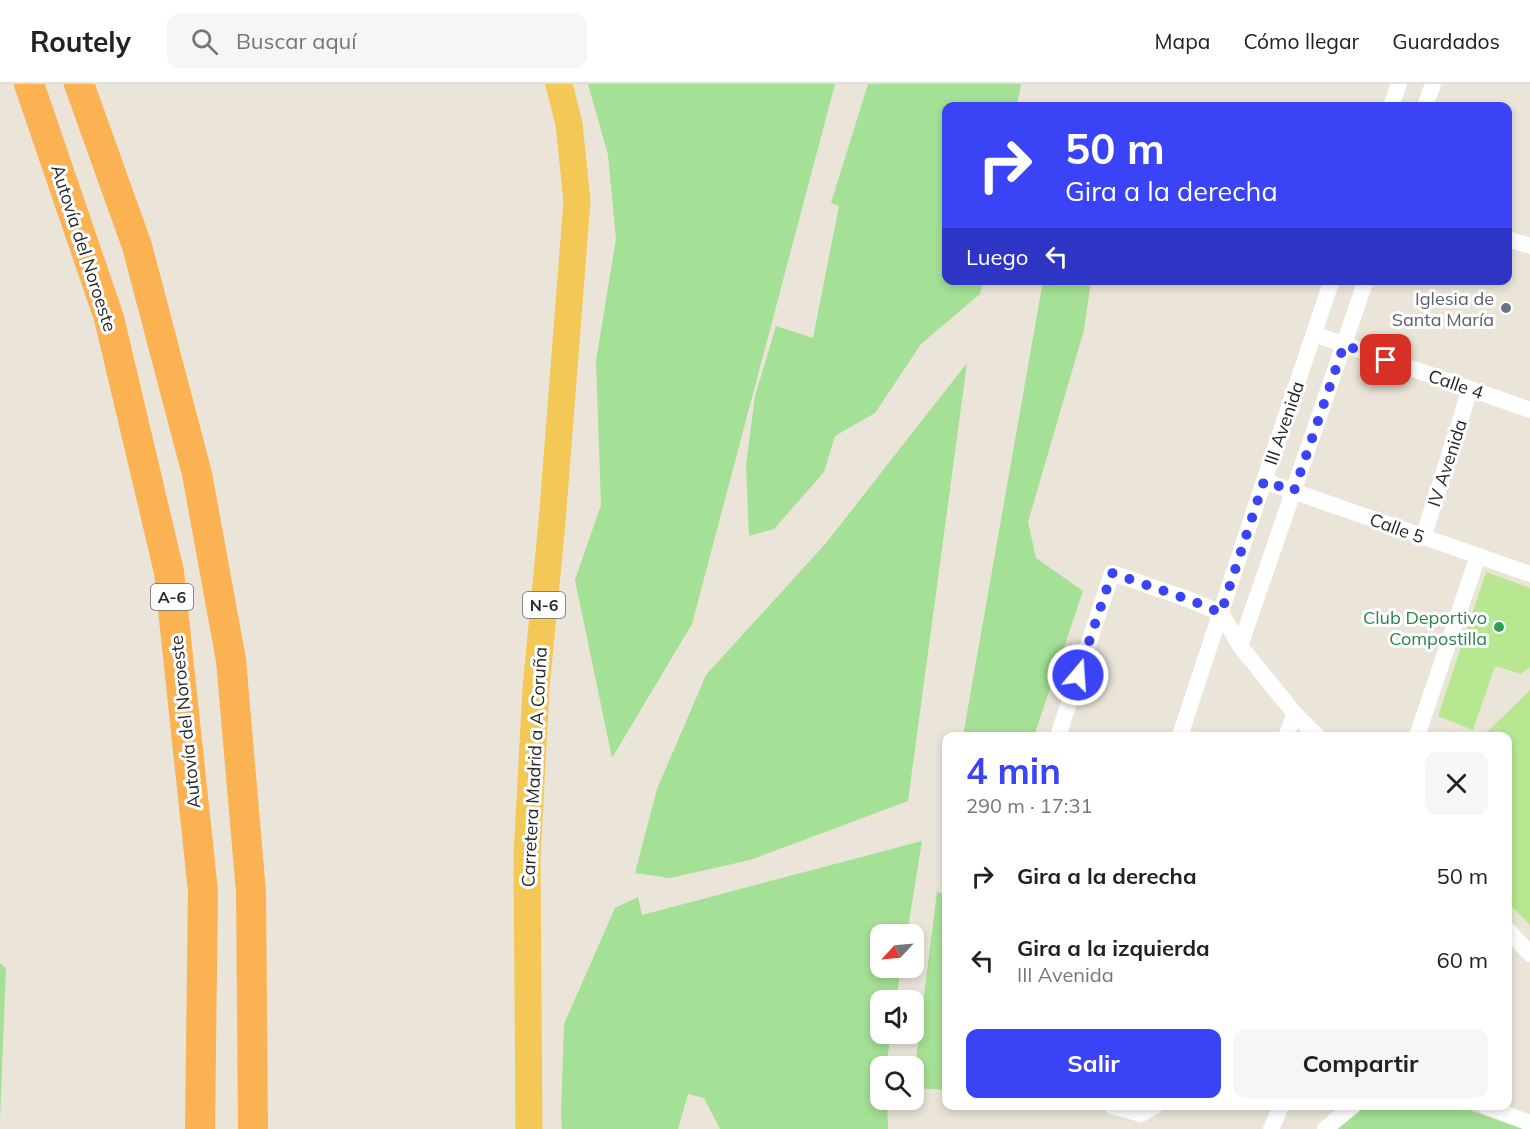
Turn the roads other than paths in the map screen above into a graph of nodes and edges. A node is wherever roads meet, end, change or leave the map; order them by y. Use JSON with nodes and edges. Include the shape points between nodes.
{"nodes":[{"id":1,"x":29,"y":84,"type":"edge"},
{"id":2,"x":79,"y":84,"type":"edge"},
{"id":3,"x":559,"y":84,"type":"edge"},
{"id":4,"x":1399,"y":84,"type":"edge"},
{"id":5,"x":1433,"y":84,"type":"edge"},
{"id":6,"x":1392,"y":102,"type":"edge"},
{"id":7,"x":1426,"y":102,"type":"edge"},
{"id":8,"x":1512,"y":240,"type":"edge"},
{"id":9,"x":1530,"y":246,"type":"edge"},
{"id":10,"x":1330,"y":285,"type":"edge"},
{"id":11,"x":1364,"y":285,"type":"edge"},
{"id":12,"x":1314,"y":334,"type":"junction"},
{"id":13,"x":1344,"y":345,"type":"junction"},
{"id":14,"x":1470,"y":389,"type":"junction"},
{"id":15,"x":1530,"y":410,"type":"edge"},
{"id":16,"x":1264,"y":481,"type":"junction"},
{"id":17,"x":1294,"y":491,"type":"junction"},
{"id":18,"x":1423,"y":537,"type":"junction"},
{"id":19,"x":1478,"y":556,"type":"junction"},
{"id":20,"x":1530,"y":574,"type":"edge"},
{"id":21,"x":1221,"y":613,"type":"junction"},
{"id":22,"x":1240,"y":646,"type":"junction"},
{"id":23,"x":1295,"y":714,"type":"junction"},
{"id":24,"x":1059,"y":732,"type":"edge"},
{"id":25,"x":1181,"y":732,"type":"edge"},
{"id":26,"x":1288,"y":732,"type":"edge"},
{"id":27,"x":1313,"y":732,"type":"edge"},
{"id":28,"x":1418,"y":732,"type":"edge"},
{"id":29,"x":1512,"y":934,"type":"edge"},
{"id":30,"x":1530,"y":954,"type":"edge"},
{"id":31,"x":1126,"y":1110,"type":"edge"},
{"id":32,"x":1148,"y":1110,"type":"edge"},
{"id":33,"x":1279,"y":1110,"type":"edge"},
{"id":34,"x":1348,"y":1110,"type":"edge"},
{"id":35,"x":1496,"y":1110,"type":"edge"},
{"id":36,"x":1530,"y":1123,"type":"edge"},
{"id":37,"x":200,"y":1129,"type":"edge"},
{"id":38,"x":253,"y":1129,"type":"edge"},
{"id":39,"x":529,"y":1129,"type":"edge"},
{"id":40,"x":1271,"y":1129,"type":"edge"},
{"id":41,"x":1325,"y":1129,"type":"edge"}],
"edges":[{"from":1,"to":37,"type":"highway","name":"Autovía del Noroeste","number":"A-6","via":[[109,318],[169,572],[203,891]]},
{"from":2,"to":38,"type":"highway","number":"A-6","via":[[137,246],[197,474],[231,660],[251,892]]},
{"from":3,"to":39,"type":"highway","name":"Carretera Madrid a A Coruña","number":"N-6","via":[[569,124],[577,201],[536,688],[527,856]]},
{"from":4,"to":6,"type":"street"},
{"from":5,"to":7,"type":"street"},
{"from":8,"to":9,"type":"street"},
{"from":10,"to":12,"type":"street","name":"III Avenida"},
{"from":11,"to":13,"type":"street","name":"III Avenida"},
{"from":12,"to":13,"type":"street","name":"Calle 4"},
{"from":12,"to":16,"type":"street","name":"III Avenida"},
{"from":13,"to":14,"type":"street","name":"Calle 4"},
{"from":13,"to":17,"type":"street","name":"III Avenida"},
{"from":14,"to":15,"type":"street","name":"Calle 4"},
{"from":14,"to":18,"type":"street","name":"IV Avenida"},
{"from":16,"to":17,"type":"street","name":"Calle 5"},
{"from":16,"to":21,"type":"street","name":"III Avenida"},
{"from":17,"to":18,"type":"street","name":"Calle 5"},
{"from":17,"to":22,"type":"street","name":"III Avenida"},
{"from":18,"to":19,"type":"street","name":"Calle 5"},
{"from":19,"to":20,"type":"street","name":"Calle 5"},
{"from":19,"to":28,"type":"street"},
{"from":21,"to":22,"type":"street"},
{"from":21,"to":24,"type":"street","via":[[1112,573]]},
{"from":21,"to":25,"type":"street","name":"III Avenida"},
{"from":22,"to":23,"type":"street"},
{"from":23,"to":26,"type":"street"},
{"from":23,"to":27,"type":"street"},
{"from":29,"to":30,"type":"street"},
{"from":31,"to":32,"type":"street","via":[[1141,1114]]},
{"from":33,"to":40,"type":"street"},
{"from":34,"to":41,"type":"street"},
{"from":35,"to":36,"type":"street"}]}
